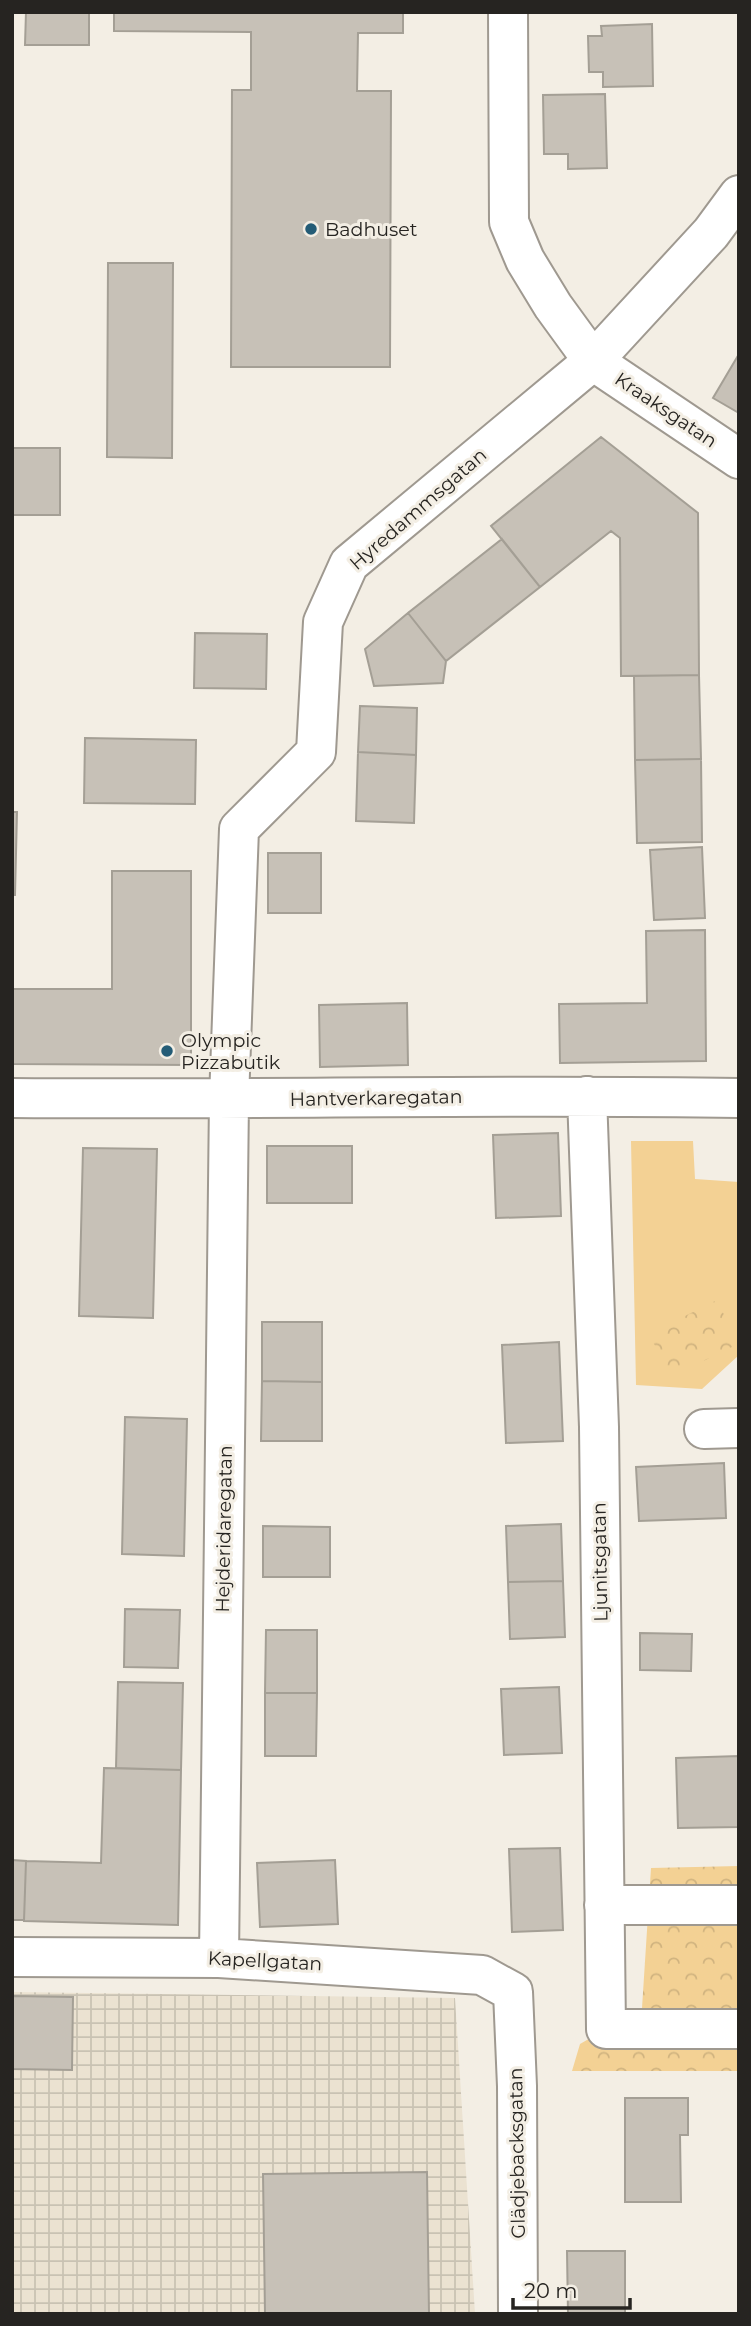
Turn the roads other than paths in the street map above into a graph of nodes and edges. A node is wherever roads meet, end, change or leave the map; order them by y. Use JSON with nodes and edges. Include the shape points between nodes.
{"nodes":[{"id":1,"x":508,"y":12,"type":"edge"},
{"id":2,"x":739,"y":195,"type":"edge"},
{"id":3,"x":593,"y":361,"type":"junction"},
{"id":4,"x":739,"y":459,"type":"edge"},
{"id":5,"x":587,"y":1096,"type":"junction"},
{"id":6,"x":12,"y":1098,"type":"edge"},
{"id":7,"x":739,"y":1098,"type":"edge"},
{"id":8,"x":229,"y":1100,"type":"junction"},
{"id":9,"x":604,"y":1905,"type":"junction"},
{"id":10,"x":739,"y":1905,"type":"edge"},
{"id":11,"x":12,"y":1957,"type":"edge"},
{"id":12,"x":219,"y":1958,"type":"junction"},
{"id":13,"x":513,"y":1992,"type":"joint"},
{"id":14,"x":739,"y":2029,"type":"edge"},
{"id":15,"x":518,"y":2314,"type":"edge"}],
"edges":[{"from":1,"to":3,"type":"street","via":[[509,222],[525,260]]},
{"from":2,"to":3,"type":"street","name":"Hyredammsgatan","via":[[711,233]]},
{"from":3,"to":4,"type":"street","name":"Kraaksgatan"},
{"from":3,"to":8,"type":"street","name":"Hyredammsgatan","via":[[349,564],[323,622],[316,752],[239,829]]},
{"from":5,"to":7,"type":"street","name":"Hantverkaregatan"},
{"from":5,"to":8,"type":"street","name":"Hantverkaregatan"},
{"from":5,"to":9,"type":"street","name":"Ljunitsgatan","via":[[599,1427]]},
{"from":6,"to":8,"type":"street","name":"Hantverkaregatan"},
{"from":8,"to":12,"type":"street","name":"Hejderidaregatan"},
{"from":9,"to":10,"type":"street"},
{"from":9,"to":14,"type":"street","name":"Ljunitsgatan","via":[[606,2029]]},
{"from":11,"to":12,"type":"street","name":"Kapellgatan"},
{"from":12,"to":13,"type":"street","name":"Kapellgatan","via":[[482,1975]]},
{"from":13,"to":15,"type":"street","name":"Glädjebacksgatan"}]}
